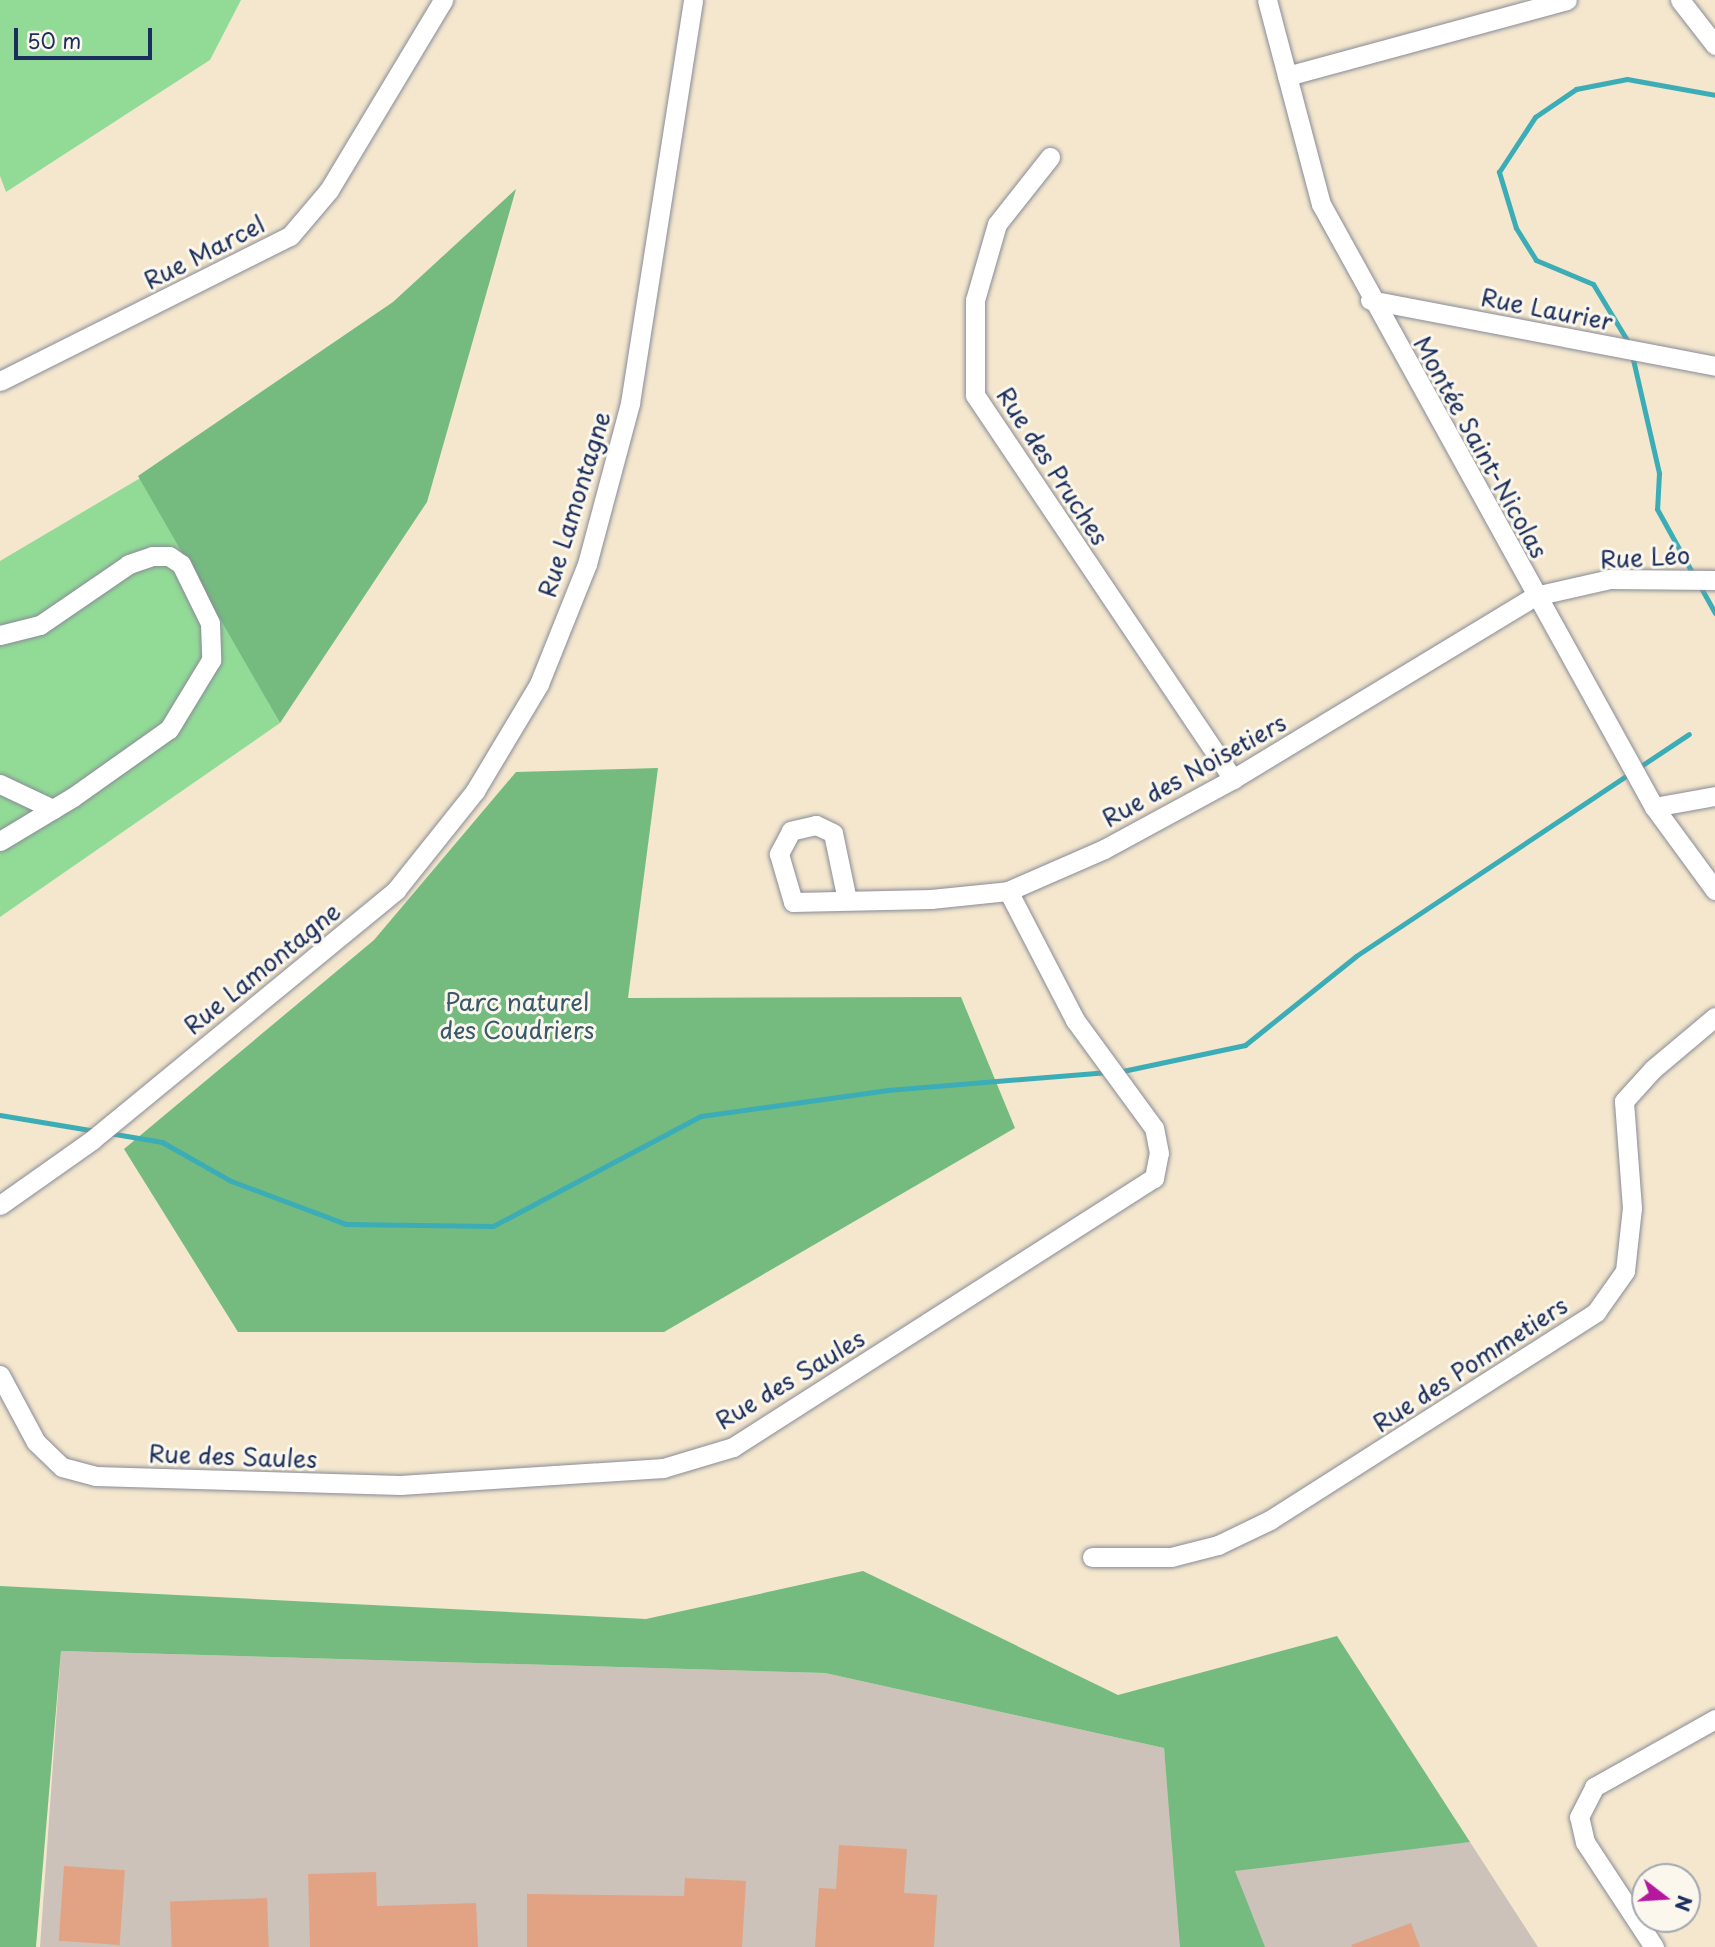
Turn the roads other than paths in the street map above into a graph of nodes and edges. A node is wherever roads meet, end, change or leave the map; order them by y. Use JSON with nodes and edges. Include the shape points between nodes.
{"nodes":[{"id":1,"x":443,"y":0,"type":"edge"},
{"id":2,"x":692,"y":0,"type":"edge"},
{"id":3,"x":1267,"y":0,"type":"edge"},
{"id":4,"x":1567,"y":0,"type":"edge"},
{"id":5,"x":1680,"y":0,"type":"edge"},
{"id":6,"x":1715,"y":45,"type":"edge"},
{"id":7,"x":1287,"y":76,"type":"junction"},
{"id":8,"x":1050,"y":157,"type":"dead end"},
{"id":9,"x":1370,"y":300,"type":"junction"},
{"id":10,"x":1715,"y":366,"type":"edge"},
{"id":11,"x":0,"y":381,"type":"edge"},
{"id":12,"x":1715,"y":580,"type":"edge"},
{"id":13,"x":1535,"y":596,"type":"junction"},
{"id":14,"x":0,"y":635,"type":"edge"},
{"id":15,"x":1233,"y":779,"type":"junction"},
{"id":16,"x":0,"y":784,"type":"edge"},
{"id":17,"x":1715,"y":796,"type":"edge"},
{"id":18,"x":1654,"y":807,"type":"junction"},
{"id":19,"x":53,"y":809,"type":"junction"},
{"id":20,"x":0,"y":841,"type":"edge"},
{"id":21,"x":1715,"y":890,"type":"edge"},
{"id":22,"x":1009,"y":891,"type":"junction"},
{"id":23,"x":847,"y":900,"type":"junction"},
{"id":24,"x":1715,"y":1017,"type":"edge"},
{"id":25,"x":0,"y":1205,"type":"edge"},
{"id":26,"x":0,"y":1375,"type":"edge"},
{"id":27,"x":1092,"y":1557,"type":"dead end"},
{"id":28,"x":1715,"y":1719,"type":"edge"},
{"id":29,"x":1654,"y":1947,"type":"edge"}],
"edges":[{"from":1,"to":11,"type":"street","name":"Rue Marcel","via":[[328,190],[290,236]]},
{"from":2,"to":25,"type":"street","name":"Rue Lamontagne","via":[[630,403],[587,564],[539,684],[475,791],[396,890],[92,1140]]},
{"from":3,"to":7,"type":"street","name":"Montée Saint-Nicolas"},
{"from":4,"to":7,"type":"street"},
{"from":5,"to":6,"type":"street"},
{"from":7,"to":9,"type":"street","name":"Montée Saint-Nicolas","via":[[1321,204]]},
{"from":8,"to":15,"type":"street","name":"Rue des Pruches","via":[[997,224],[975,300],[975,395]]},
{"from":9,"to":10,"type":"street","name":"Rue Laurier"},
{"from":9,"to":13,"type":"street","name":"Montée Saint-Nicolas"},
{"from":12,"to":13,"type":"street","name":"Rue Léo","via":[[1610,579]]},
{"from":13,"to":15,"type":"street","name":"Rue des Noisetiers"},
{"from":13,"to":18,"type":"street","name":"Montée Saint-Nicolas"},
{"from":14,"to":19,"type":"street","via":[[40,625],[128,565],[152,555],[169,556],[181,564],[210,623],[211,660],[169,729]]},
{"from":15,"to":22,"type":"street","name":"Rue des Noisetiers","via":[[1104,849]]},
{"from":16,"to":19,"type":"street"},
{"from":17,"to":18,"type":"street"},
{"from":18,"to":21,"type":"street","name":"Montée Saint-Nicolas"},
{"from":19,"to":20,"type":"street"},
{"from":22,"to":23,"type":"street","name":"Rue des Noisetiers","via":[[931,899]]},
{"from":22,"to":26,"type":"street","name":"Rue des Saules","via":[[1075,1020],[1154,1128],[1160,1153],[1154,1178],[733,1447],[663,1468],[400,1485],[95,1476],[62,1466],[36,1442]]},
{"from":23,"to":23,"type":"street","name":"Rue des Noisetiers","via":[[833,833],[816,825],[791,831],[779,854],[793,902]]},
{"from":24,"to":27,"type":"street","name":"Rue des Pommetiers","via":[[1653,1069],[1624,1101],[1633,1208],[1625,1271],[1596,1312],[1281,1513],[1218,1545],[1171,1557]]},
{"from":28,"to":29,"type":"street","via":[[1594,1787],[1579,1818],[1585,1842]]}]}
